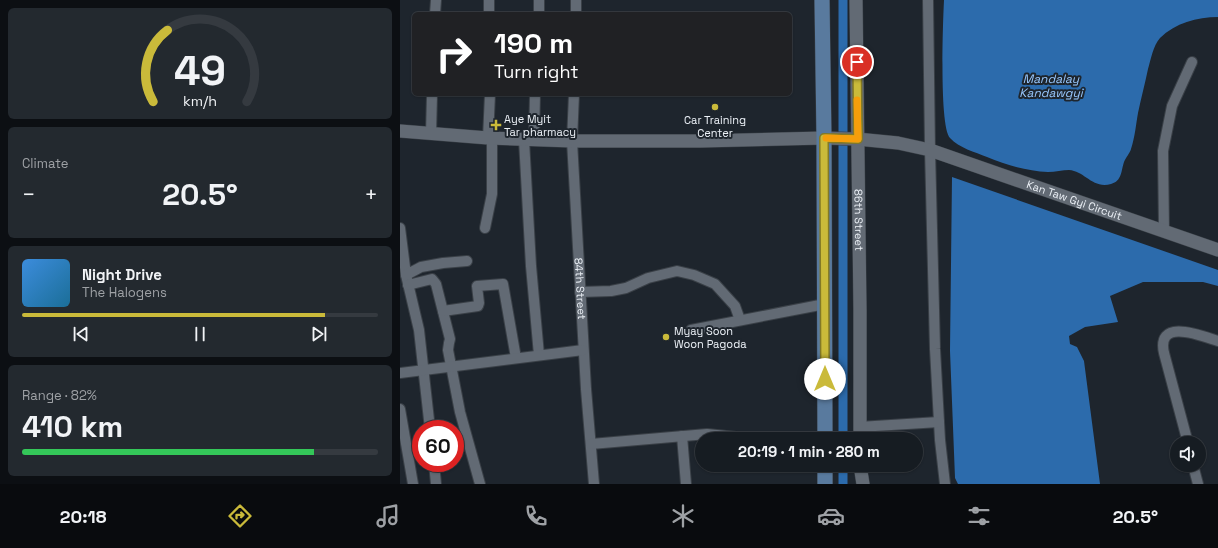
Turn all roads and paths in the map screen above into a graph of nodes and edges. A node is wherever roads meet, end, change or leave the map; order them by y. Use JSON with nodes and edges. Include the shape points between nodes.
{"nodes":[{"id":1,"x":436,"y":0,"type":"edge"},
{"id":2,"x":489,"y":0,"type":"edge"},
{"id":3,"x":539,"y":0,"type":"edge"},
{"id":4,"x":576,"y":0,"type":"edge"},
{"id":5,"x":822,"y":0,"type":"edge"},
{"id":6,"x":856,"y":0,"type":"edge"},
{"id":7,"x":928,"y":0,"type":"edge"},
{"id":8,"x":435,"y":12,"type":"edge"},
{"id":9,"x":490,"y":12,"type":"edge"},
{"id":10,"x":539,"y":12,"type":"edge"},
{"id":11,"x":576,"y":12,"type":"edge"},
{"id":12,"x":1192,"y":62,"type":"dead end"},
{"id":13,"x":432,"y":96,"type":"edge"},
{"id":14,"x":490,"y":96,"type":"edge"},
{"id":15,"x":535,"y":96,"type":"edge"},
{"id":16,"x":574,"y":96,"type":"edge"},
{"id":17,"x":400,"y":132,"type":"edge"},
{"id":18,"x":431,"y":134,"type":"junction"},
{"id":19,"x":490,"y":138,"type":"junction"},
{"id":20,"x":826,"y":138,"type":"junction"},
{"id":21,"x":857,"y":139,"type":"junction"},
{"id":22,"x":529,"y":140,"type":"junction"},
{"id":23,"x":572,"y":141,"type":"junction"},
{"id":24,"x":930,"y":150,"type":"junction"},
{"id":25,"x":400,"y":228,"type":"edge"},
{"id":26,"x":485,"y":228,"type":"dead end"},
{"id":27,"x":1164,"y":231,"type":"junction"},
{"id":28,"x":1218,"y":250,"type":"edge"},
{"id":29,"x":467,"y":261,"type":"dead end"},
{"id":30,"x":406,"y":281,"type":"edge"},
{"id":31,"x":580,"y":292,"type":"junction"},
{"id":32,"x":825,"y":304,"type":"junction"},
{"id":33,"x":444,"y":310,"type":"junction"},
{"id":34,"x":740,"y":320,"type":"junction"},
{"id":35,"x":692,"y":330,"type":"dead end"},
{"id":36,"x":1218,"y":341,"type":"edge"},
{"id":37,"x":583,"y":350,"type":"junction"},
{"id":38,"x":539,"y":356,"type":"junction"},
{"id":39,"x":516,"y":358,"type":"junction"},
{"id":40,"x":452,"y":367,"type":"junction"},
{"id":41,"x":424,"y":370,"type":"junction"},
{"id":42,"x":400,"y":373,"type":"edge"},
{"id":43,"x":400,"y":409,"type":"edge"},
{"id":44,"x":429,"y":420,"type":"edge"},
{"id":45,"x":939,"y":422,"type":"junction"},
{"id":46,"x":824,"y":432,"type":"edge"},
{"id":47,"x":860,"y":432,"type":"edge"},
{"id":48,"x":867,"y":432,"type":"edge"},
{"id":49,"x":695,"y":435,"type":"edge"},
{"id":50,"x":682,"y":436,"type":"junction"},
{"id":51,"x":1186,"y":436,"type":"edge"},
{"id":52,"x":591,"y":444,"type":"junction"},
{"id":53,"x":435,"y":472,"type":"edge"},
{"id":54,"x":825,"y":472,"type":"edge"},
{"id":55,"x":861,"y":472,"type":"edge"},
{"id":56,"x":1195,"y":472,"type":"edge"},
{"id":57,"x":412,"y":484,"type":"edge"},
{"id":58,"x":436,"y":484,"type":"edge"},
{"id":59,"x":480,"y":484,"type":"edge"},
{"id":60,"x":594,"y":484,"type":"edge"},
{"id":61,"x":686,"y":484,"type":"edge"},
{"id":62,"x":825,"y":484,"type":"edge"},
{"id":63,"x":863,"y":484,"type":"edge"},
{"id":64,"x":945,"y":484,"type":"edge"},
{"id":65,"x":1198,"y":484,"type":"edge"}],
"edges":[{"from":1,"to":8,"type":"street"},
{"from":2,"to":9,"type":"street"},
{"from":3,"to":10,"type":"street"},
{"from":4,"to":11,"type":"street"},
{"from":5,"to":20,"type":"main road"},
{"from":6,"to":21,"type":"street","name":"86th Street"},
{"from":7,"to":24,"type":"street"},
{"from":12,"to":27,"type":"street","via":[[1172,106],[1163,151]]},
{"from":13,"to":18,"type":"street"},
{"from":14,"to":19,"type":"street"},
{"from":15,"to":22,"type":"street"},
{"from":16,"to":23,"type":"street","name":"84th Street"},
{"from":17,"to":18,"type":"street","name":"Kan Taw Gyi Circuit"},
{"from":18,"to":19,"type":"street","name":"Kan Taw Gyi Circuit"},
{"from":19,"to":22,"type":"street","name":"Kan Taw Gyi Circuit"},
{"from":19,"to":26,"type":"street","via":[[492,194]]},
{"from":20,"to":21,"type":"street","name":"Kan Taw Gyi Circuit"},
{"from":20,"to":23,"type":"street","name":"Kan Taw Gyi Circuit"},
{"from":20,"to":32,"type":"main road"},
{"from":21,"to":24,"type":"street","name":"Kan Taw Gyi Circuit","via":[[898,143]]},
{"from":21,"to":47,"type":"street","name":"86th Street"},
{"from":22,"to":23,"type":"street","name":"Kan Taw Gyi Circuit"},
{"from":22,"to":38,"type":"street","via":[[531,266]]},
{"from":23,"to":31,"type":"street","name":"84th Street"},
{"from":24,"to":27,"type":"street","name":"Kan Taw Gyi Circuit"},
{"from":24,"to":45,"type":"street"},
{"from":25,"to":30,"type":"street"},
{"from":27,"to":28,"type":"street","name":"Kan Taw Gyi Circuit"},
{"from":29,"to":30,"type":"street","via":[[421,267]]},
{"from":30,"to":33,"type":"street","via":[[432,279]]},
{"from":30,"to":41,"type":"street","via":[[419,330]]},
{"from":31,"to":34,"type":"street","via":[[626,288],[648,278],[677,271],[714,284],[735,306]]},
{"from":31,"to":37,"type":"street","name":"84th Street"},
{"from":32,"to":34,"type":"street"},
{"from":32,"to":46,"type":"main road"},
{"from":33,"to":39,"type":"street","via":[[478,306],[480,303],[477,286],[503,284]]},
{"from":33,"to":40,"type":"street"},
{"from":34,"to":35,"type":"street"},
{"from":36,"to":51,"type":"street","via":[[1181,331],[1170,333],[1163,344]]},
{"from":37,"to":38,"type":"street"},
{"from":37,"to":52,"type":"street","name":"84th Street"},
{"from":38,"to":39,"type":"street"},
{"from":39,"to":40,"type":"street"},
{"from":40,"to":41,"type":"street"},
{"from":40,"to":59,"type":"street","via":[[460,412]]},
{"from":41,"to":42,"type":"street"},
{"from":41,"to":44,"type":"street"},
{"from":43,"to":57,"type":"street"},
{"from":45,"to":48,"type":"street"},
{"from":45,"to":64,"type":"street"},
{"from":49,"to":50,"type":"street"},
{"from":50,"to":52,"type":"street"},
{"from":50,"to":61,"type":"street"},
{"from":52,"to":60,"type":"street","name":"84th Street"},
{"from":53,"to":58,"type":"street"},
{"from":54,"to":62,"type":"main road"},
{"from":55,"to":63,"type":"street"},
{"from":56,"to":65,"type":"street"}]}
